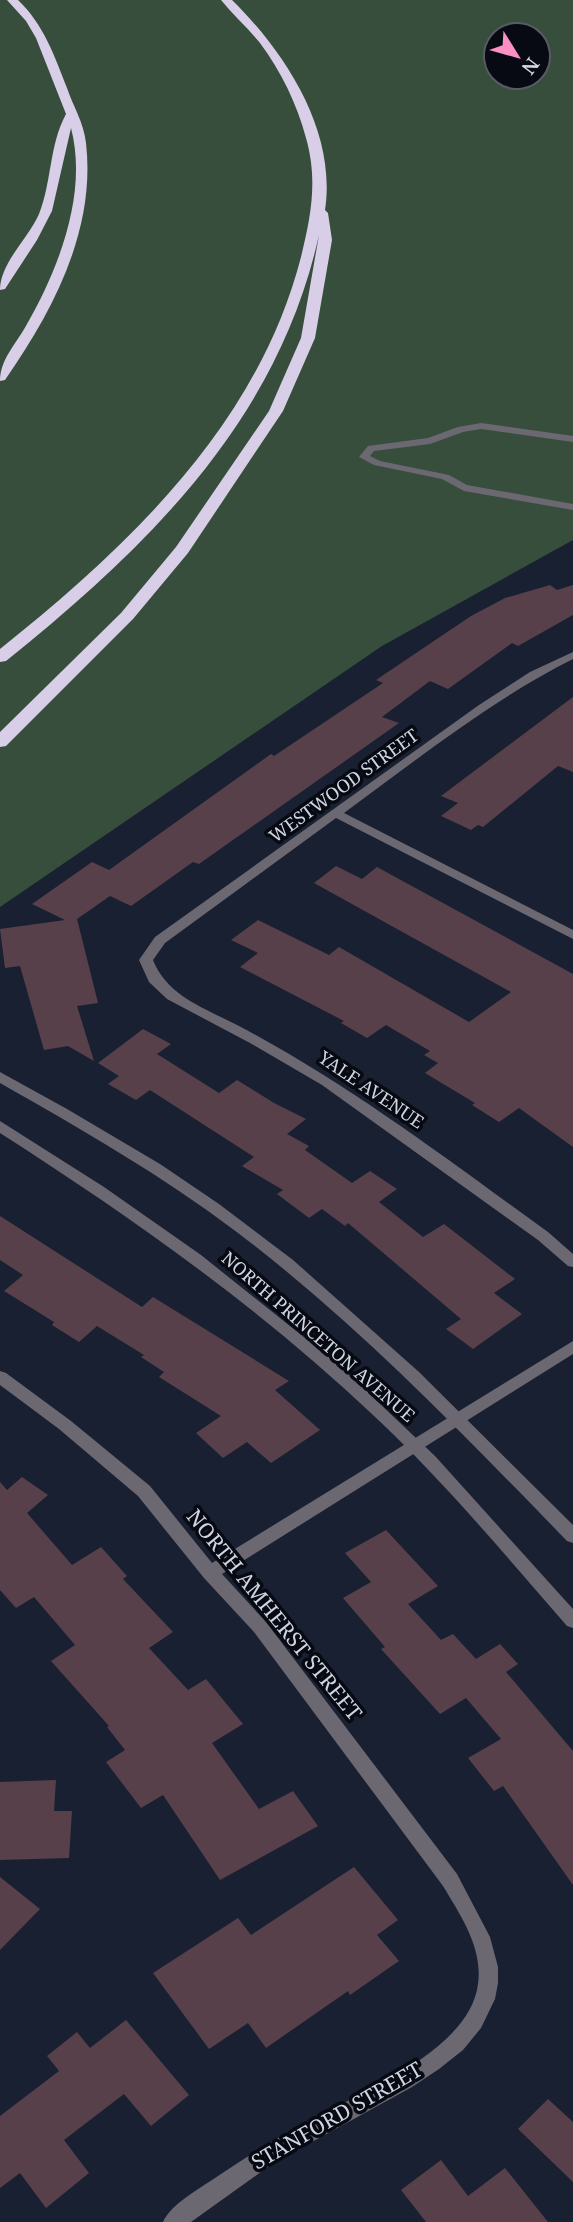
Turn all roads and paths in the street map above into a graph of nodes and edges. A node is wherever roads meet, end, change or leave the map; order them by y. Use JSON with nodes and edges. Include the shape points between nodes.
{"nodes":[{"id":1,"x":12,"y":0,"type":"edge"},
{"id":2,"x":226,"y":0,"type":"edge"},
{"id":3,"x":70,"y":116,"type":"junction"},
{"id":4,"x":320,"y":197,"type":"junction"},
{"id":5,"x":0,"y":286,"type":"edge"},
{"id":6,"x":0,"y":377,"type":"edge"},
{"id":7,"x":573,"y":439,"type":"edge"},
{"id":8,"x":573,"y":507,"type":"edge"},
{"id":9,"x":573,"y":655,"type":"edge"},
{"id":10,"x":0,"y":657,"type":"edge"},
{"id":11,"x":0,"y":742,"type":"edge"},
{"id":12,"x":337,"y":814,"type":"junction"},
{"id":13,"x":573,"y":935,"type":"edge"},
{"id":14,"x":146,"y":960,"type":"joint"},
{"id":15,"x":0,"y":1077,"type":"edge"},
{"id":16,"x":0,"y":1126,"type":"edge"},
{"id":17,"x":573,"y":1262,"type":"edge"},
{"id":18,"x":573,"y":1347,"type":"edge"},
{"id":19,"x":0,"y":1377,"type":"edge"},
{"id":20,"x":459,"y":1420,"type":"junction"},
{"id":21,"x":414,"y":1445,"type":"junction"},
{"id":22,"x":573,"y":1536,"type":"edge"},
{"id":23,"x":211,"y":1573,"type":"junction"},
{"id":24,"x":573,"y":1621,"type":"edge"},
{"id":25,"x":485,"y":1998,"type":"joint"},
{"id":26,"x":174,"y":2222,"type":"edge"}],
"edges":[{"from":1,"to":3,"type":"highway","via":[[42,34]]},
{"from":2,"to":4,"type":"highway","via":[[253,28],[300,99],[313,135]]},
{"from":3,"to":5,"type":"highway","via":[[61,135],[46,211]]},
{"from":3,"to":6,"type":"highway","via":[[80,142],[79,212],[55,283]]},
{"from":4,"to":10,"type":"highway","via":[[305,269],[285,328],[266,368],[216,445],[162,511],[85,587]]},
{"from":4,"to":11,"type":"highway","via":[[326,240],[323,268],[308,338],[275,411],[182,550],[127,616]]},
{"from":7,"to":8,"type":"street","via":[[481,426],[430,441],[370,448],[364,457],[445,477],[464,488]]},
{"from":9,"to":12,"type":"street","name":"WESTWOOD STREET","via":[[484,707]]},
{"from":12,"to":13,"type":"street"},
{"from":12,"to":14,"type":"street","name":"WESTWOOD STREET","via":[[160,940]]},
{"from":14,"to":17,"type":"street","name":"YALE AVENUE","via":[[154,979],[172,996],[327,1082]]},
{"from":15,"to":20,"type":"street","name":"NORTH PRINCETON AVENUE","via":[[120,1146],[243,1228],[317,1289]]},
{"from":16,"to":21,"type":"street","name":"NORTH PRINCETON AVENUE","via":[[190,1254]]},
{"from":18,"to":20,"type":"street"},
{"from":19,"to":23,"type":"street","name":"NORTH AMHERST STREET","via":[[144,1491]]},
{"from":20,"to":21,"type":"street"},
{"from":20,"to":22,"type":"street","name":"NORTH PRINCETON AVENUE"},
{"from":21,"to":23,"type":"street"},
{"from":21,"to":24,"type":"street","name":"NORTH PRINCETON AVENUE"},
{"from":23,"to":25,"type":"street","name":"NORTH AMHERST STREET","via":[[260,1627],[450,1880],[478,1925],[489,1978]]},
{"from":25,"to":26,"type":"street","name":"STANFORD STREET","via":[[460,2041],[412,2074],[250,2166]]}]}
